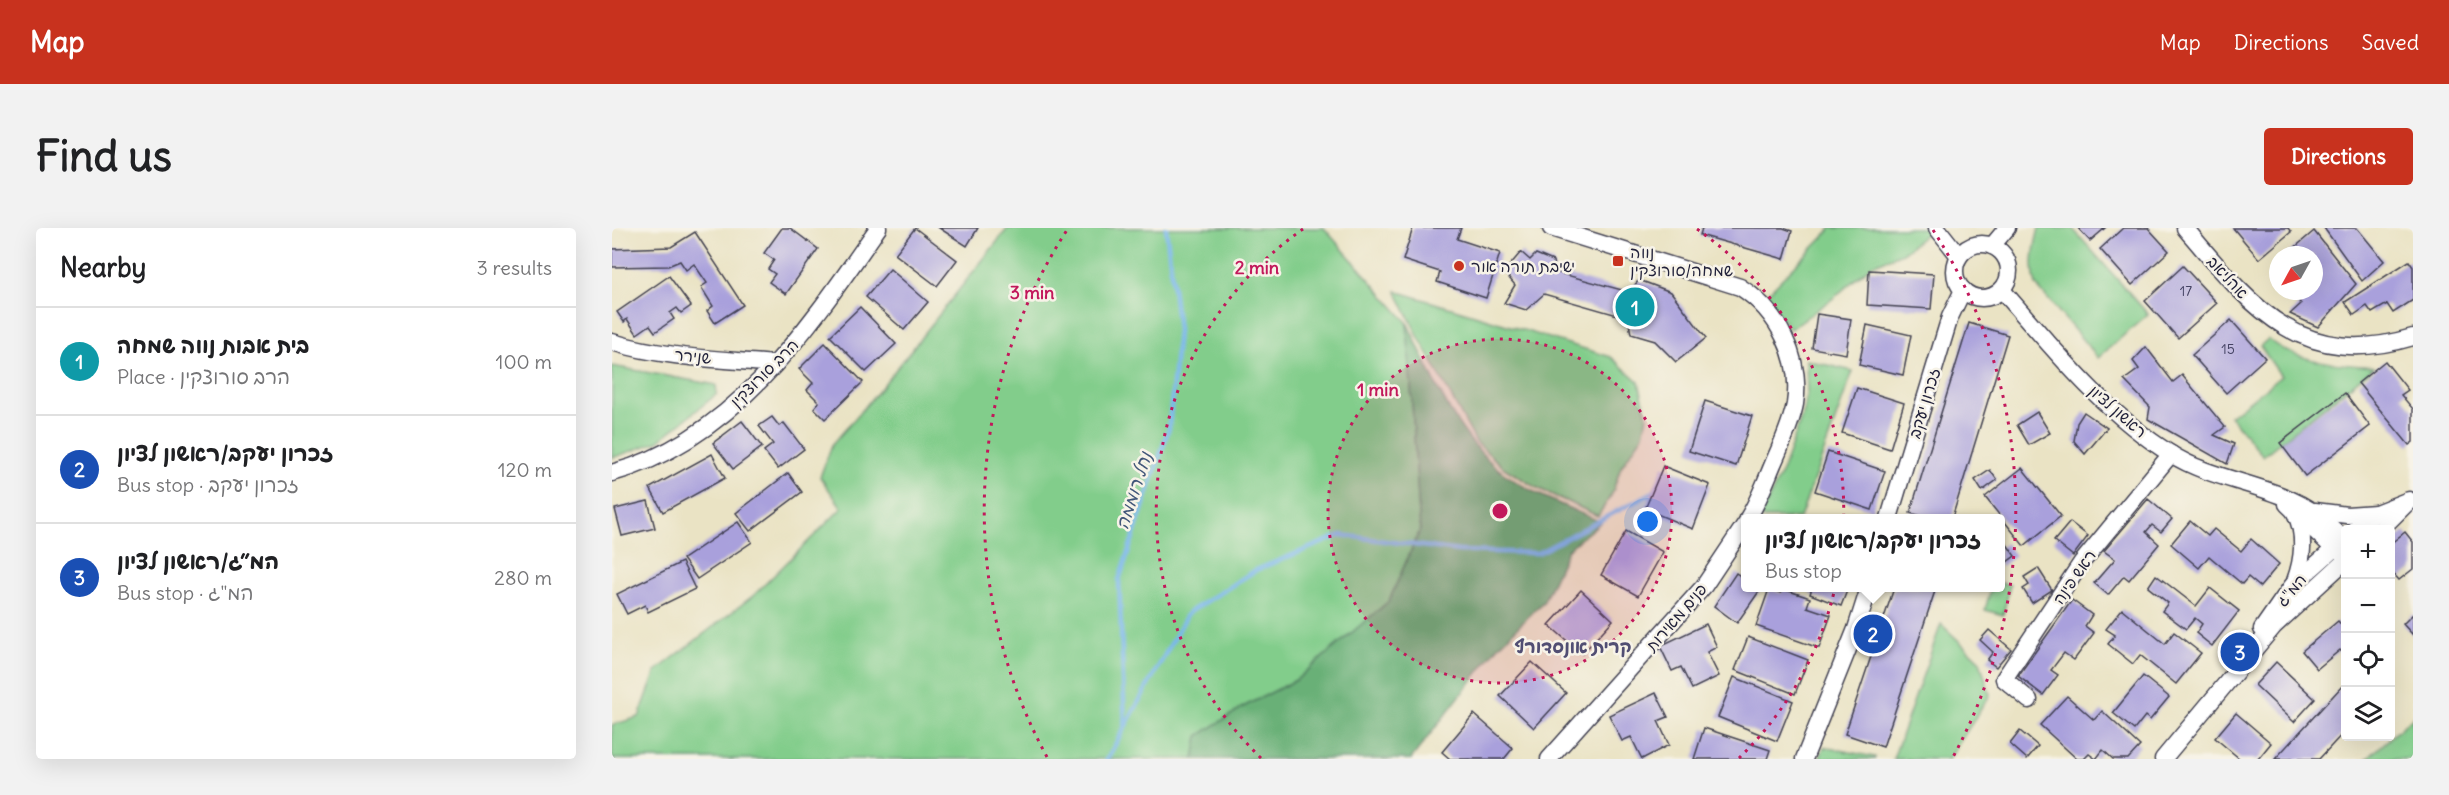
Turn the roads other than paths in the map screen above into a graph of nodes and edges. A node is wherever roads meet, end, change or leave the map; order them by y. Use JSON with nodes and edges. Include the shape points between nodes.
{"nodes":[{"id":1,"x":878,"y":228,"type":"edge"},
{"id":2,"x":1551,"y":228,"type":"edge"},
{"id":3,"x":1937,"y":228,"type":"edge"},
{"id":4,"x":2007,"y":228,"type":"edge"},
{"id":5,"x":2185,"y":228,"type":"edge"},
{"id":6,"x":1992,"y":246,"type":"junction"},
{"id":7,"x":1959,"y":256,"type":"junction"},
{"id":8,"x":1963,"y":290,"type":"junction"},
{"id":9,"x":2002,"y":290,"type":"junction"},
{"id":10,"x":2413,"y":337,"type":"edge"},
{"id":11,"x":612,"y":342,"type":"edge"},
{"id":12,"x":775,"y":364,"type":"junction"},
{"id":13,"x":2171,"y":454,"type":"junction"},
{"id":14,"x":612,"y":473,"type":"edge"},
{"id":15,"x":2264,"y":490,"type":"junction"},
{"id":16,"x":2411,"y":499,"type":"edge"},
{"id":17,"x":2291,"y":507,"type":"junction"},
{"id":18,"x":2312,"y":510,"type":"junction"},
{"id":19,"x":1750,"y":514,"type":"edge"},
{"id":20,"x":1891,"y":514,"type":"edge"},
{"id":21,"x":2378,"y":521,"type":"edge"},
{"id":22,"x":1741,"y":530,"type":"edge"},
{"id":23,"x":2341,"y":541,"type":"edge"},
{"id":24,"x":2341,"y":542,"type":"edge"},
{"id":25,"x":2341,"y":548,"type":"edge"},
{"id":26,"x":2341,"y":550,"type":"edge"},
{"id":27,"x":2292,"y":586,"type":"junction"},
{"id":28,"x":1868,"y":592,"type":"edge"},
{"id":29,"x":2250,"y":652,"type":"junction"},
{"id":30,"x":2029,"y":700,"type":"dead end"},
{"id":31,"x":1550,"y":759,"type":"edge"},
{"id":32,"x":1804,"y":759,"type":"edge"},
{"id":33,"x":2163,"y":759,"type":"edge"}],
"edges":[{"from":1,"to":12,"type":"street","name":"הרב סורוצקין","via":[[821,310]]},
{"from":2,"to":19,"type":"street","via":[[1732,284],[1755,297],[1772,316],[1790,348],[1796,397],[1787,431]]},
{"from":3,"to":7,"type":"street"},
{"from":4,"to":6,"type":"street"},
{"from":5,"to":10,"type":"street","name":"אהליאב","via":[[2251,302],[2298,334],[2357,347]]},
{"from":6,"to":7,"type":"street","via":[[1974,245]]},
{"from":6,"to":9,"type":"street","via":[[2000,250],[2008,265],[2009,274]]},
{"from":7,"to":8,"type":"street","via":[[1955,273]]},
{"from":8,"to":9,"type":"street","via":[[1978,298]]},
{"from":8,"to":20,"type":"street","name":"זכרון יעקב","via":[[1950,317]]},
{"from":9,"to":13,"type":"street","name":"ראשון לציון","via":[[2111,408]]},
{"from":11,"to":12,"type":"street","name":"שנירר","via":[[679,356]]},
{"from":12,"to":14,"type":"street","name":"הרב סורוצקין","via":[[721,415],[682,442]]},
{"from":13,"to":15,"type":"street","name":"ראשון לציון","via":[[2213,474]]},
{"from":13,"to":30,"type":"street","name":"ראש פינה","via":[[2082,562],[2004,679]]},
{"from":15,"to":17,"type":"street","name":"ראשון לציון"},
{"from":15,"to":18,"type":"street","name":"ראשון לציון"},
{"from":16,"to":21,"type":"street","name":"המ\"ג"},
{"from":17,"to":24,"type":"street","name":"ראשון לציון"},
{"from":17,"to":27,"type":"street","via":[[2298,518],[2302,544],[2301,564]]},
{"from":18,"to":21,"type":"street"},
{"from":18,"to":23,"type":"street","name":"ראשון לציון"},
{"from":22,"to":31,"type":"street","name":"פנים מאירות","via":[[1704,586]]},
{"from":25,"to":27,"type":"street","name":"המ\"ג"},
{"from":26,"to":29,"type":"street","name":"המ\"ג"},
{"from":27,"to":29,"type":"street","name":"המ\"ג","via":[[2271,613]]},
{"from":28,"to":32,"type":"street"},
{"from":29,"to":33,"type":"street","name":"המ\"ג"}]}
